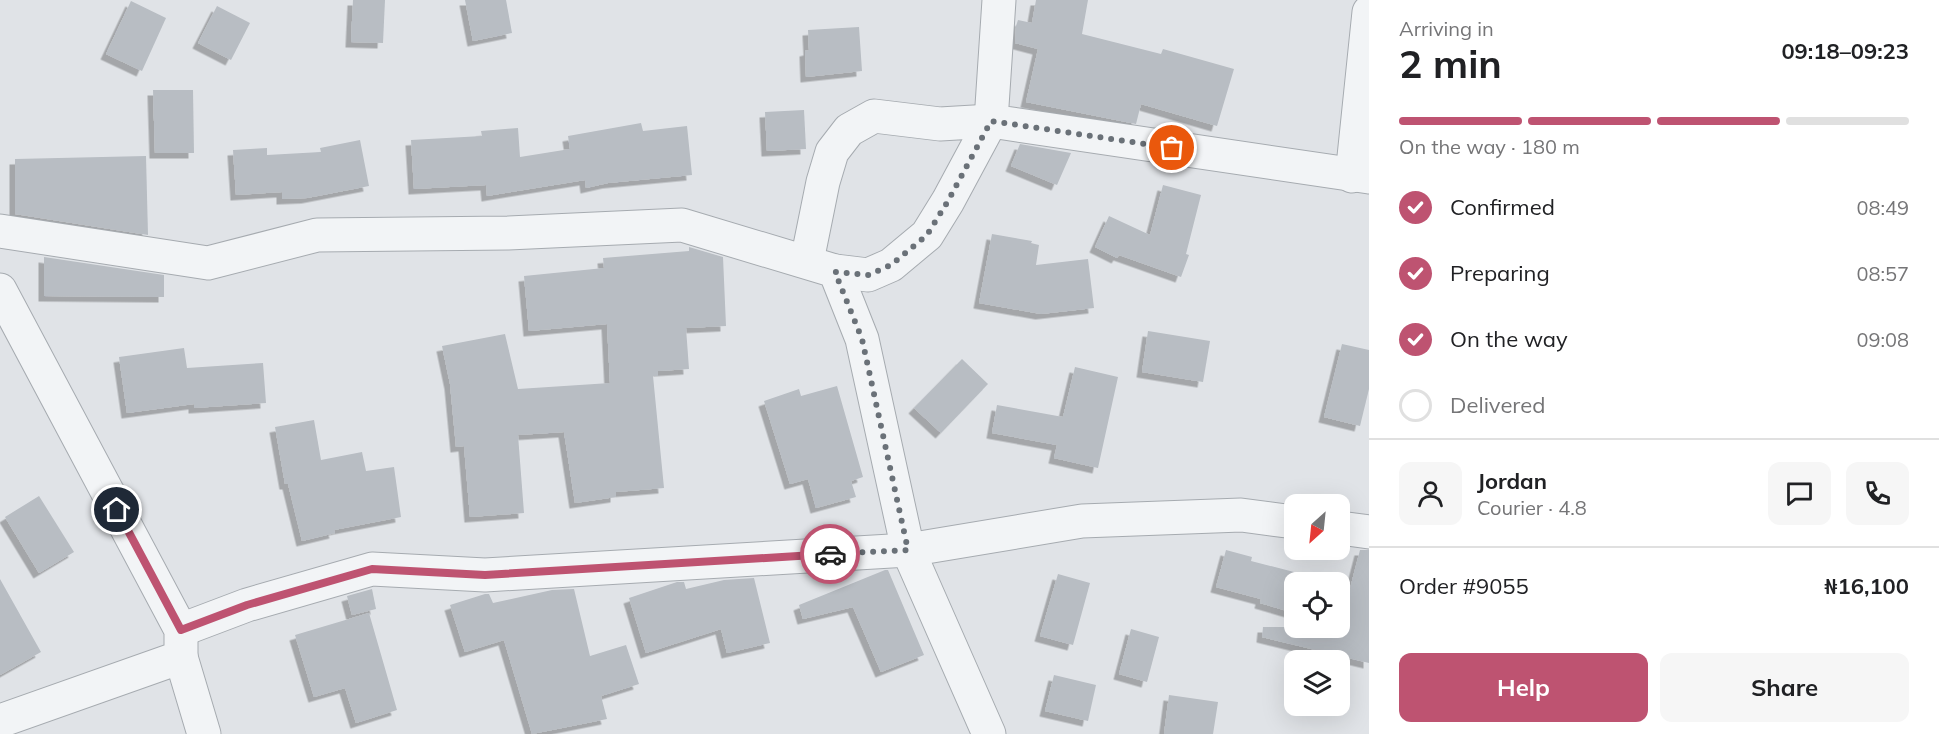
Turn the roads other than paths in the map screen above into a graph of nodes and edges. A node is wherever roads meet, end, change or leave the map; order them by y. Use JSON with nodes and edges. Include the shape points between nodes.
{"nodes":[{"id":1,"x":999,"y":0,"type":"edge"},
{"id":2,"x":1369,"y":12,"type":"edge"},
{"id":3,"x":991,"y":121,"type":"junction"},
{"id":4,"x":1361,"y":176,"type":"edge"},
{"id":5,"x":0,"y":231,"type":"edge"},
{"id":6,"x":821,"y":266,"type":"junction"},
{"id":7,"x":0,"y":290,"type":"edge"},
{"id":8,"x":1284,"y":521,"type":"edge"},
{"id":9,"x":1350,"y":529,"type":"edge"},
{"id":10,"x":1369,"y":532,"type":"edge"},
{"id":11,"x":908,"y":550,"type":"junction"},
{"id":12,"x":181,"y":643,"type":"junction"},
{"id":13,"x":0,"y":722,"type":"edge"},
{"id":14,"x":204,"y":734,"type":"edge"},
{"id":15,"x":989,"y":734,"type":"edge"}],
"edges":[{"from":1,"to":3,"type":"street"},
{"from":2,"to":4,"type":"street"},
{"from":3,"to":4,"type":"street"},
{"from":3,"to":6,"type":"street","via":[[927,235],[891,265],[868,275]]},
{"from":3,"to":6,"type":"street","via":[[940,124],[874,116],[849,130],[832,152],[822,182]]},
{"from":5,"to":6,"type":"street","via":[[208,263],[317,235],[508,233],[682,225]]},
{"from":6,"to":11,"type":"street","via":[[862,339]]},
{"from":7,"to":12,"type":"street"},
{"from":8,"to":11,"type":"street","via":[[1241,515],[1082,521]]},
{"from":9,"to":10,"type":"street"},
{"from":11,"to":12,"type":"street","via":[[485,575],[372,569],[247,605]]},
{"from":11,"to":15,"type":"street"},
{"from":12,"to":13,"type":"street"},
{"from":12,"to":14,"type":"street"}]}
